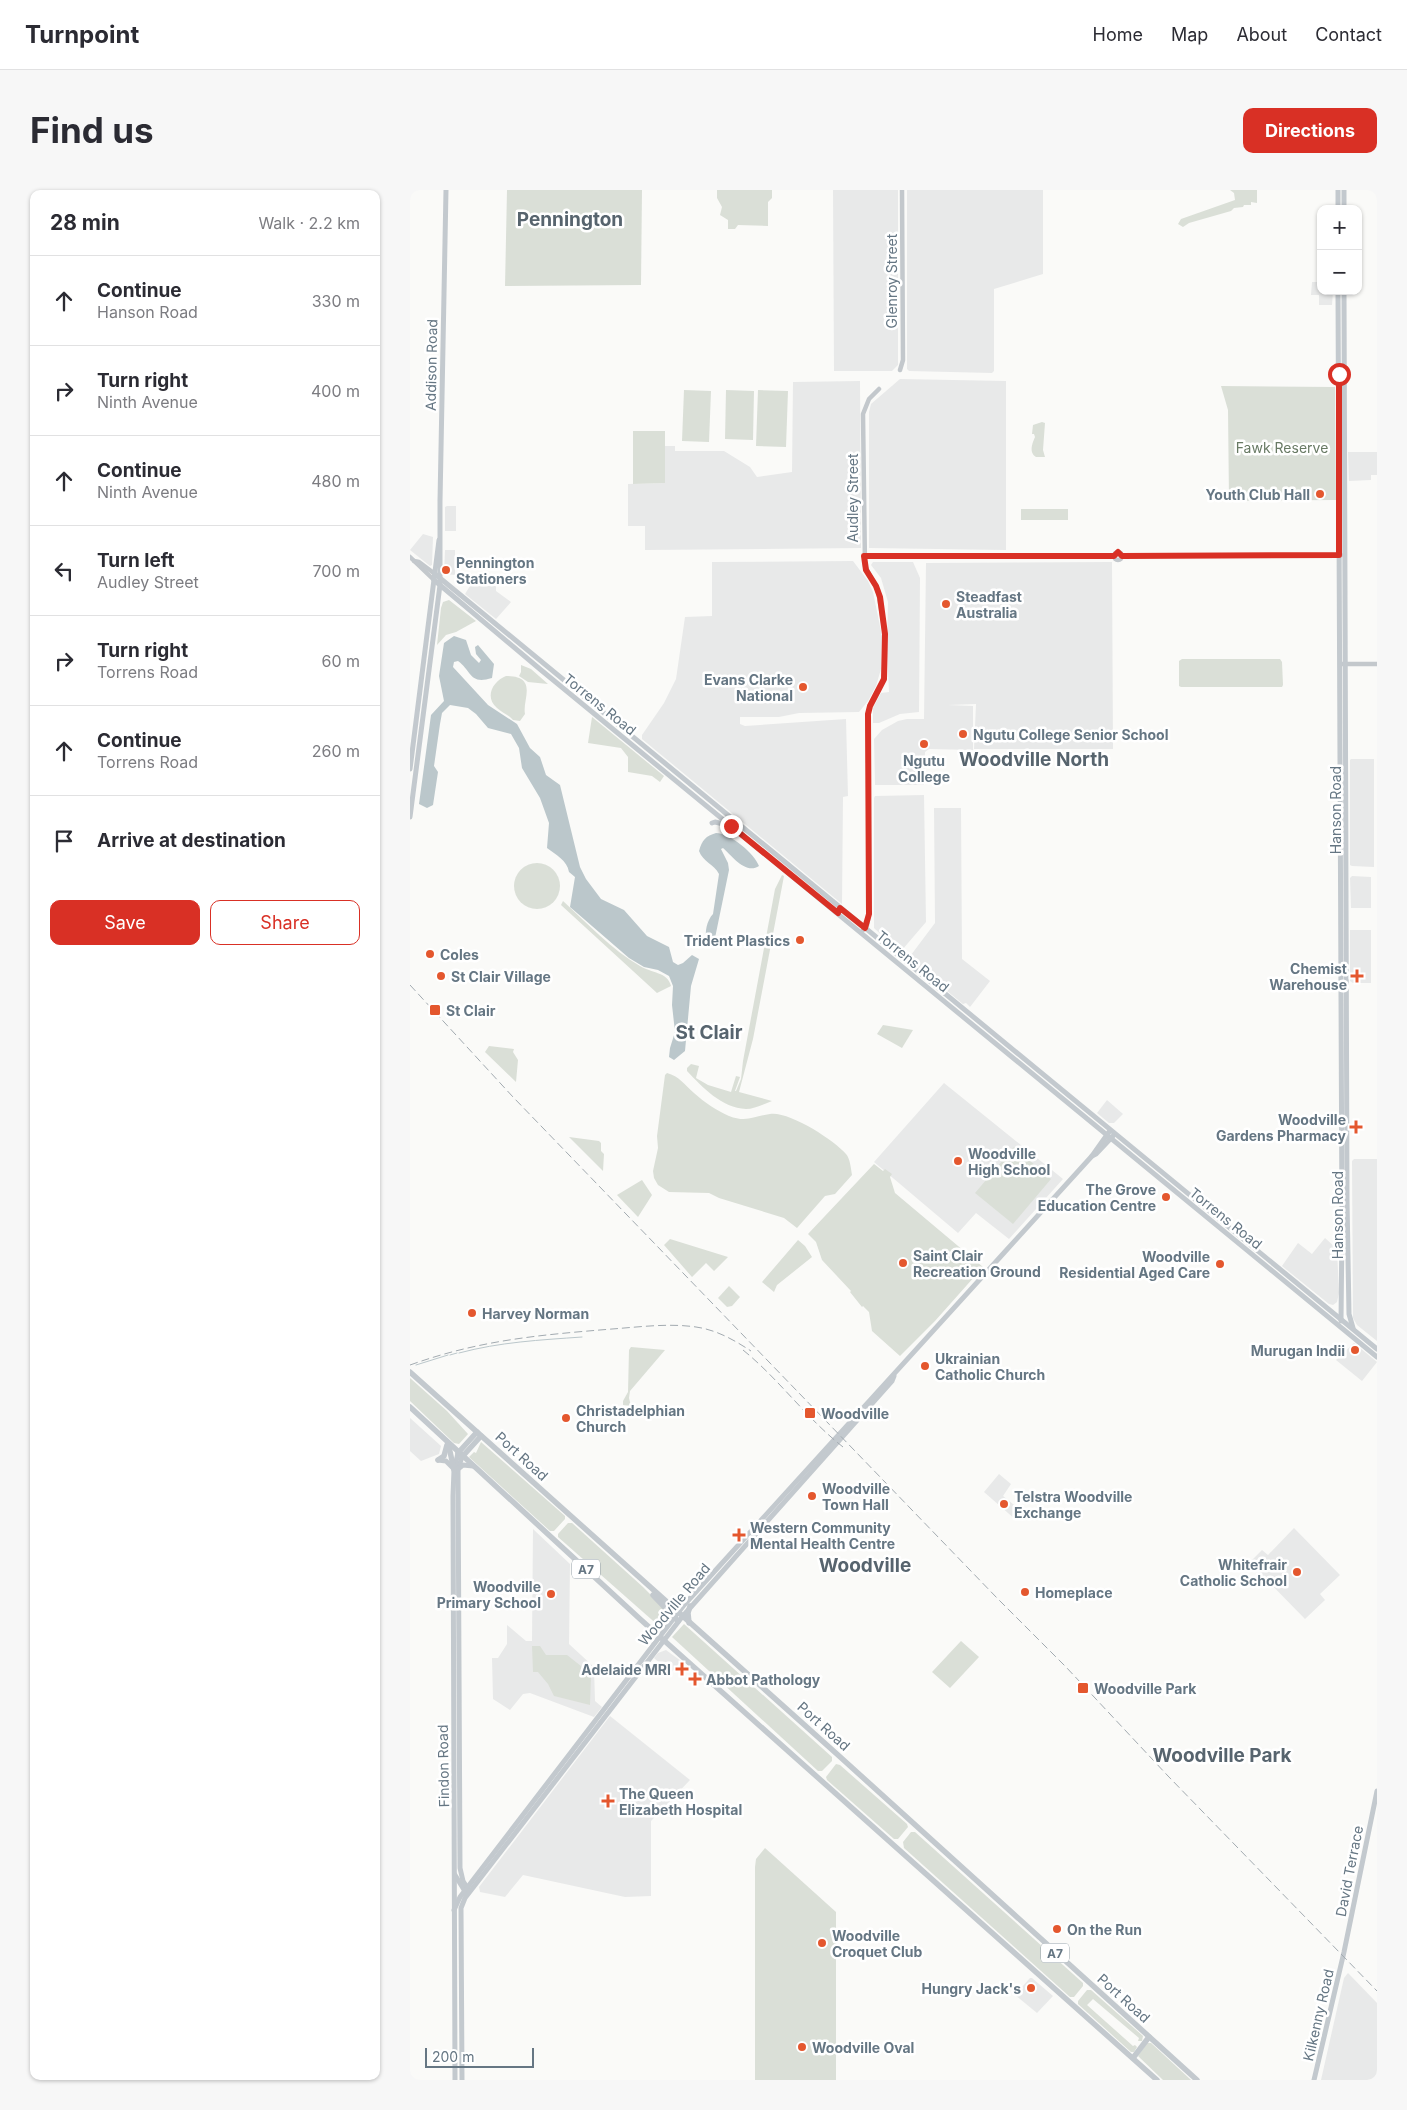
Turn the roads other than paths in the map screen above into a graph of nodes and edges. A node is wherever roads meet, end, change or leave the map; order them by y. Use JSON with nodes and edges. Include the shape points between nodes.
{"nodes":[{"id":1,"x":446,"y":190,"type":"edge"},
{"id":2,"x":902,"y":190,"type":"edge"},
{"id":3,"x":1338,"y":190,"type":"edge"},
{"id":4,"x":1344,"y":190,"type":"edge"},
{"id":5,"x":1338,"y":205,"type":"edge"},
{"id":6,"x":1344,"y":205,"type":"edge"},
{"id":7,"x":1338,"y":295,"type":"edge"},
{"id":8,"x":1344,"y":295,"type":"edge"},
{"id":9,"x":900,"y":370,"type":"dead end"},
{"id":10,"x":879,"y":389,"type":"dead end"},
{"id":11,"x":1342,"y":555,"type":"junction"},
{"id":12,"x":864,"y":556,"type":"junction"},
{"id":13,"x":412,"y":559,"type":"edge"},
{"id":14,"x":437,"y":580,"type":"junction"},
{"id":15,"x":452,"y":594,"type":"junction"},
{"id":16,"x":438,"y":598,"type":"junction"},
{"id":17,"x":518,"y":642,"type":"junction"},
{"id":18,"x":515,"y":648,"type":"junction"},
{"id":19,"x":1343,"y":664,"type":"junction"},
{"id":20,"x":1377,"y":664,"type":"edge"},
{"id":21,"x":1340,"y":692,"type":"junction"},
{"id":22,"x":1345,"y":695,"type":"junction"},
{"id":23,"x":410,"y":769,"type":"edge"},
{"id":24,"x":410,"y":817,"type":"edge"},
{"id":25,"x":712,"y":823,"type":"dead end"},
{"id":26,"x":731,"y":826,"type":"junction"},
{"id":27,"x":1344,"y":870,"type":"junction"},
{"id":28,"x":839,"y":911,"type":"junction"},
{"id":29,"x":863,"y":930,"type":"junction"},
{"id":30,"x":927,"y":979,"type":"junction"},
{"id":31,"x":924,"y":985,"type":"junction"},
{"id":32,"x":1100,"y":1128,"type":"junction"},
{"id":33,"x":1111,"y":1134,"type":"junction"},
{"id":34,"x":1100,"y":1143,"type":"junction"},
{"id":35,"x":1092,"y":1156,"type":"junction"},
{"id":36,"x":1348,"y":1248,"type":"junction"},
{"id":37,"x":1342,"y":1256,"type":"junction"},
{"id":38,"x":1348,"y":1276,"type":"junction"},
{"id":39,"x":1342,"y":1304,"type":"junction"},
{"id":40,"x":1328,"y":1310,"type":"junction"},
{"id":41,"x":1341,"y":1324,"type":"junction"},
{"id":42,"x":1356,"y":1332,"type":"junction"},
{"id":43,"x":1377,"y":1349,"type":"edge"},
{"id":44,"x":1377,"y":1357,"type":"edge"},
{"id":45,"x":410,"y":1372,"type":"edge"},
{"id":46,"x":411,"y":1410,"type":"edge"},
{"id":47,"x":479,"y":1434,"type":"junction"},
{"id":48,"x":446,"y":1440,"type":"junction"},
{"id":49,"x":460,"y":1455,"type":"junction"},
{"id":50,"x":438,"y":1460,"type":"joint"},
{"id":51,"x":473,"y":1466,"type":"junction"},
{"id":52,"x":456,"y":1470,"type":"junction"},
{"id":53,"x":648,"y":1586,"type":"junction"},
{"id":54,"x":666,"y":1603,"type":"junction"},
{"id":55,"x":687,"y":1606,"type":"junction"},
{"id":56,"x":678,"y":1617,"type":"junction"},
{"id":57,"x":689,"y":1623,"type":"junction"},
{"id":58,"x":662,"y":1637,"type":"junction"},
{"id":59,"x":656,"y":1649,"type":"junction"},
{"id":60,"x":680,"y":1654,"type":"junction"},
{"id":61,"x":1377,"y":1791,"type":"edge"},
{"id":62,"x":455,"y":1874,"type":"junction"},
{"id":63,"x":461,"y":1875,"type":"junction"},
{"id":64,"x":473,"y":1881,"type":"junction"},
{"id":65,"x":468,"y":1891,"type":"junction"},
{"id":66,"x":454,"y":1910,"type":"junction"},
{"id":67,"x":1343,"y":1956,"type":"joint"},
{"id":68,"x":1149,"y":2037,"type":"junction"},
{"id":69,"x":1133,"y":2058,"type":"junction"},
{"id":70,"x":461,"y":2079,"type":"edge"},
{"id":71,"x":455,"y":2080,"type":"edge"},
{"id":72,"x":1157,"y":2080,"type":"edge"},
{"id":73,"x":1197,"y":2080,"type":"edge"},
{"id":74,"x":1314,"y":2080,"type":"edge"}],
"edges":[{"from":1,"to":14,"type":"main road","name":"Addison Road"},
{"from":2,"to":9,"type":"street","name":"Glenroy Street","via":[[903,360]]},
{"from":3,"to":5,"type":"main road"},
{"from":4,"to":6,"type":"main road"},
{"from":7,"to":11,"type":"main road","name":"Hanson Road"},
{"from":8,"to":11,"type":"main road","name":"Hanson Road"},
{"from":10,"to":12,"type":"street","name":"Audley Street","via":[[869,399],[863,414]]},
{"from":11,"to":12,"type":"street","via":[[1122,556],[1118,552],[1114,556]]},
{"from":11,"to":19,"type":"main road","name":"Hanson Road"},
{"from":12,"to":29,"type":"street","name":"Audley Street","via":[[866,570],[880,597],[885,634],[884,679],[868,710],[869,914]]},
{"from":13,"to":14,"type":"street","name":"Torrens Road"},
{"from":14,"to":15,"type":"main road","name":"Torrens Road"},
{"from":14,"to":16,"type":"main road"},
{"from":14,"to":17,"type":"main road","name":"Torrens Road"},
{"from":14,"to":23,"type":"main road"},
{"from":15,"to":16,"type":"main road"},
{"from":15,"to":18,"type":"main road","name":"Torrens Road"},
{"from":16,"to":24,"type":"main road"},
{"from":17,"to":18,"type":"main road"},
{"from":17,"to":28,"type":"main road","name":"Torrens Road"},
{"from":18,"to":26,"type":"main road","name":"Torrens Road"},
{"from":19,"to":20,"type":"street"},
{"from":19,"to":21,"type":"main road","name":"Hanson Road"},
{"from":19,"to":22,"type":"main road","name":"Hanson Road"},
{"from":21,"to":22,"type":"main road"},
{"from":21,"to":27,"type":"main road","name":"Hanson Road"},
{"from":22,"to":27,"type":"main road","name":"Hanson Road"},
{"from":25,"to":26,"type":"main road"},
{"from":26,"to":28,"type":"main road","name":"Torrens Road"},
{"from":27,"to":36,"type":"main road","name":"Hanson Road"},
{"from":27,"to":37,"type":"main road","name":"Hanson Road"},
{"from":28,"to":29,"type":"main road","name":"Torrens Road"},
{"from":29,"to":30,"type":"main road","name":"Torrens Road"},
{"from":29,"to":31,"type":"main road","name":"Torrens Road"},
{"from":30,"to":31,"type":"main road"},
{"from":30,"to":33,"type":"main road","name":"Torrens Road"},
{"from":31,"to":32,"type":"main road","name":"Torrens Road"},
{"from":32,"to":33,"type":"main road","name":"Torrens Road"},
{"from":32,"to":34,"type":"main road"},
{"from":33,"to":34,"type":"main road","name":"Woodville Road"},
{"from":33,"to":35,"type":"main road","name":"Woodville Road"},
{"from":33,"to":40,"type":"main road","name":"Torrens Road"},
{"from":33,"to":41,"type":"main road","name":"Torrens Road"},
{"from":34,"to":35,"type":"main road","name":"Woodville Road"},
{"from":35,"to":55,"type":"main road","name":"Woodville Road"},
{"from":36,"to":37,"type":"main road"},
{"from":36,"to":38,"type":"main road","name":"Hanson Road"},
{"from":37,"to":39,"type":"main road","name":"Hanson Road"},
{"from":38,"to":41,"type":"main road","name":"Hanson Road"},
{"from":38,"to":42,"type":"main road","via":[[1350,1322]]},
{"from":39,"to":40,"type":"main road","via":[[1338,1310]]},
{"from":39,"to":41,"type":"main road","name":"Hanson Road"},
{"from":40,"to":41,"type":"main road","name":"Torrens Road"},
{"from":41,"to":42,"type":"main road","name":"Torrens Road"},
{"from":41,"to":44,"type":"main road","name":"Torrens Road"},
{"from":42,"to":43,"type":"main road","name":"Torrens Road"},
{"from":45,"to":47,"type":"highway","name":"Port Road","number":"A7"},
{"from":46,"to":48,"type":"highway","number":"A7"},
{"from":47,"to":49,"type":"highway"},
{"from":47,"to":53,"type":"highway","name":"Port Road","number":"A7"},
{"from":48,"to":49,"type":"highway","number":"A7"},
{"from":48,"to":50,"type":"highway","via":[[447,1451]]},
{"from":48,"to":52,"type":"highway"},
{"from":49,"to":51,"type":"highway","number":"A7"},
{"from":49,"to":52,"type":"main road","name":"Findon Road"},
{"from":50,"to":52,"type":"main road","via":[[446,1461]]},
{"from":51,"to":52,"type":"main road","via":[[463,1465]]},
{"from":51,"to":58,"type":"highway","number":"A7"},
{"from":52,"to":62,"type":"main road","name":"Findon Road"},
{"from":52,"to":63,"type":"main road","name":"Findon Road"},
{"from":53,"to":54,"type":"highway","name":"Port Road","number":"A7"},
{"from":53,"to":56,"type":"highway","via":[[657,1600]]},
{"from":54,"to":55,"type":"main road"},
{"from":54,"to":56,"type":"highway","name":"Port Road","number":"A7"},
{"from":55,"to":56,"type":"main road","name":"Woodville Road"},
{"from":55,"to":57,"type":"highway"},
{"from":56,"to":57,"type":"highway","name":"Port Road","number":"A7"},
{"from":56,"to":58,"type":"main road","name":"Woodville Road"},
{"from":57,"to":68,"type":"highway","name":"Port Road","number":"A7"},
{"from":58,"to":59,"type":"main road","name":"Woodville Road"},
{"from":58,"to":60,"type":"highway","number":"A7"},
{"from":58,"to":64,"type":"main road","name":"Woodville Road"},
{"from":59,"to":60,"type":"main road","via":[[663,1646]]},
{"from":59,"to":65,"type":"main road","name":"Woodville Road"},
{"from":60,"to":69,"type":"highway","number":"A7"},
{"from":61,"to":67,"type":"main road","name":"David Terrace"},
{"from":62,"to":65,"type":"main road"},
{"from":62,"to":66,"type":"main road","name":"Findon Road"},
{"from":63,"to":64,"type":"main road"},
{"from":63,"to":65,"type":"main road","name":"Findon Road"},
{"from":64,"to":65,"type":"main road","name":"Woodville Road"},
{"from":65,"to":66,"type":"main road","name":"Woodville Road","via":[[460,1897]]},
{"from":65,"to":70,"type":"main road","via":[[461,1908]]},
{"from":66,"to":71,"type":"main road","name":"Findon Road"},
{"from":67,"to":74,"type":"main road","name":"Kilkenny Road"},
{"from":68,"to":69,"type":"highway"},
{"from":68,"to":73,"type":"highway","name":"Port Road","number":"A7"},
{"from":69,"to":72,"type":"highway","number":"A7"}]}
